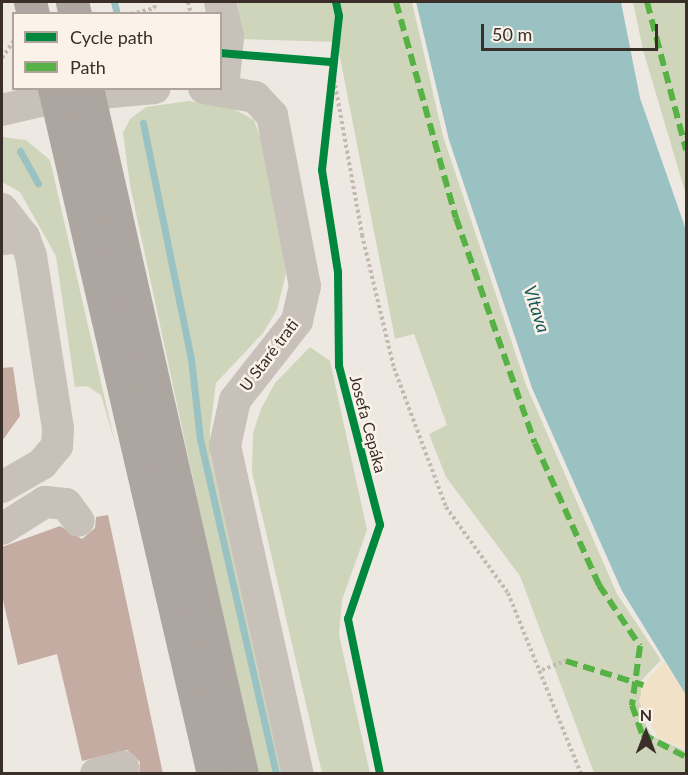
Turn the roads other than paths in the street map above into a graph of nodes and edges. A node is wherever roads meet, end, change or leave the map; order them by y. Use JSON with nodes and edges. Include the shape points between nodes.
{"nodes":[{"id":1,"x":220,"y":2,"type":"edge"},
{"id":2,"x":222,"y":58,"type":"edge"},
{"id":3,"x":122,"y":90,"type":"edge"},
{"id":4,"x":218,"y":90,"type":"edge"},
{"id":5,"x":72,"y":93,"type":"edge"},
{"id":6,"x":2,"y":110,"type":"edge"},
{"id":7,"x":2,"y":209,"type":"edge"},
{"id":8,"x":13,"y":238,"type":"edge"},
{"id":9,"x":2,"y":487,"type":"edge"},
{"id":10,"x":79,"y":522,"type":"dead end"},
{"id":11,"x":2,"y":529,"type":"edge"},
{"id":12,"x":213,"y":774,"type":"edge"},
{"id":13,"x":242,"y":774,"type":"edge"},
{"id":14,"x":298,"y":774,"type":"edge"}],
"edges":[{"from":1,"to":2,"type":"street","via":[[228,37]]},
{"from":3,"to":5,"type":"street"},
{"from":4,"to":14,"type":"street","name":"U Staré trati","via":[[255,97],[272,115],[305,286],[297,321],[235,400],[225,446]]},
{"from":5,"to":6,"type":"street"},
{"from":5,"to":12,"type":"main road"},
{"from":5,"to":13,"type":"main road"},
{"from":7,"to":8,"type":"street"},
{"from":8,"to":9,"type":"street","via":[[58,429],[57,446],[42,464]]},
{"from":10,"to":11,"type":"street","via":[[66,504],[45,502]]}]}
